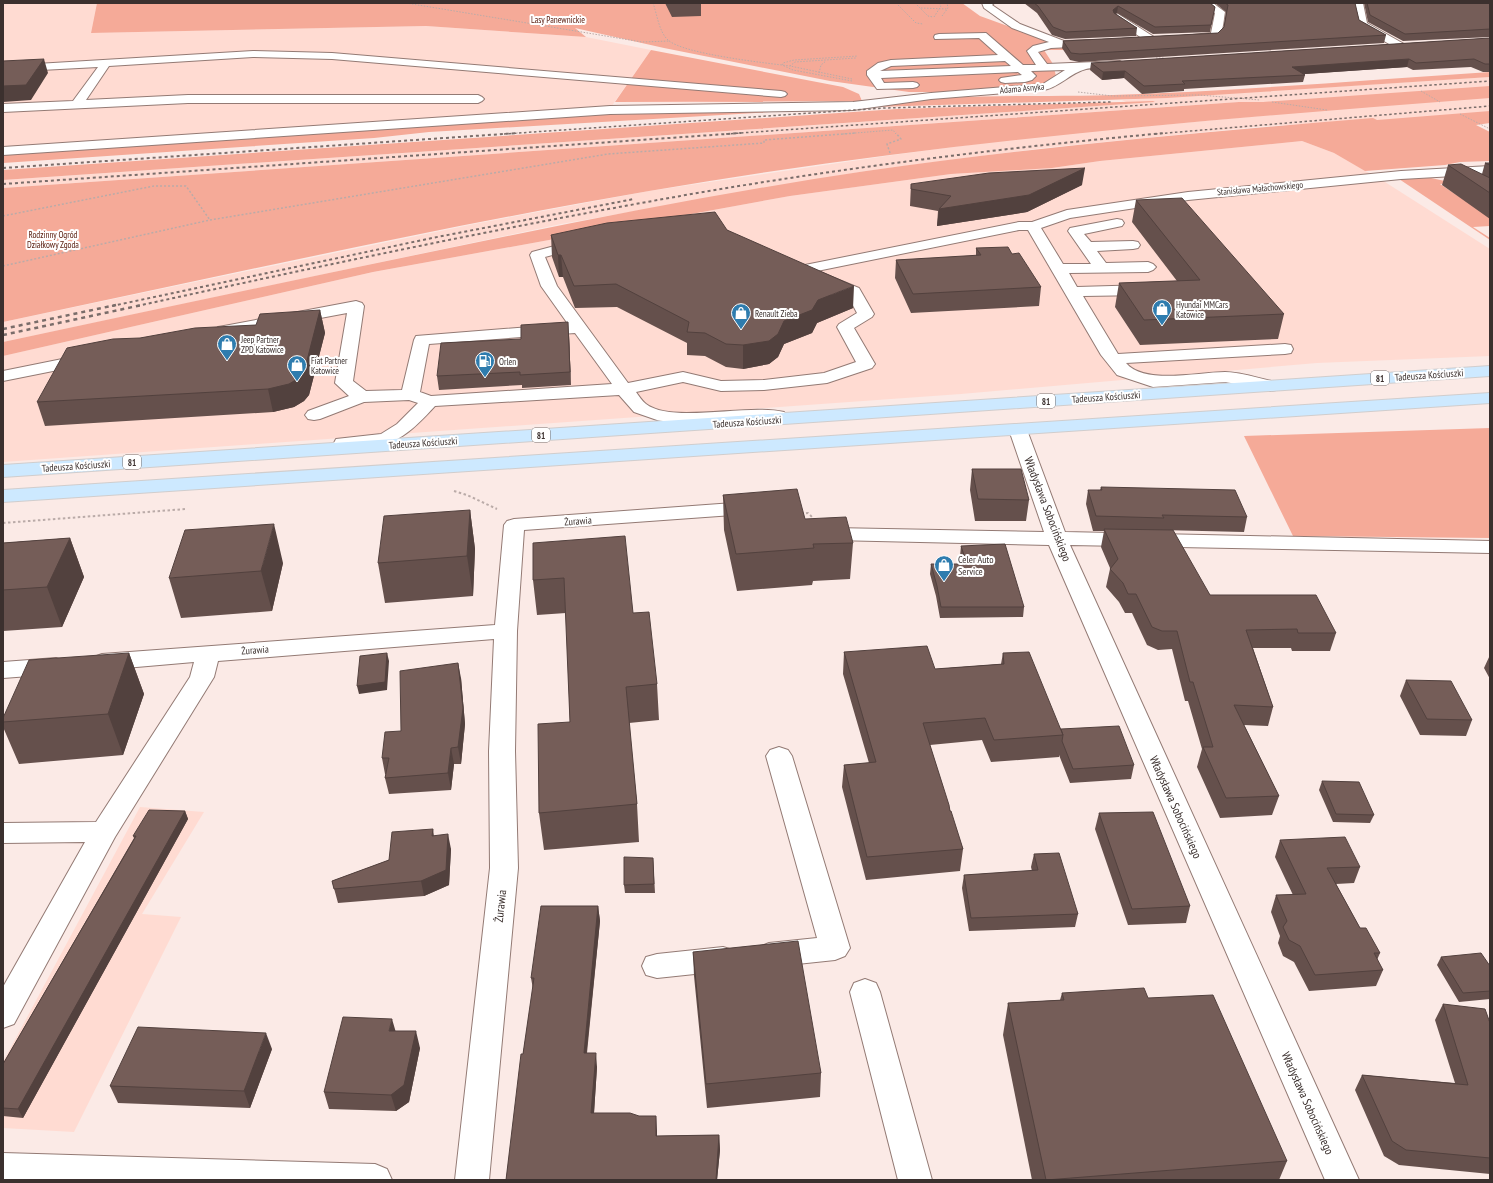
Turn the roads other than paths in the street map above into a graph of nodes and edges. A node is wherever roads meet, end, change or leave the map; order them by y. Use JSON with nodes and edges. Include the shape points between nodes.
{"nodes":[{"id":1,"x":989,"y":3,"type":"edge"},
{"id":2,"x":1206,"y":3,"type":"edge"},
{"id":3,"x":1358,"y":3,"type":"edge"},
{"id":4,"x":1118,"y":17,"type":"edge"},
{"id":5,"x":1173,"y":38,"type":"edge"},
{"id":6,"x":1135,"y":40,"type":"edge"},
{"id":7,"x":1105,"y":42,"type":"edge"},
{"id":8,"x":994,"y":45,"type":"junction"},
{"id":9,"x":1064,"y":45,"type":"junction"},
{"id":10,"x":1377,"y":47,"type":"edge"},
{"id":11,"x":1008,"y":58,"type":"junction"},
{"id":12,"x":1132,"y":63,"type":"edge"},
{"id":13,"x":106,"y":64,"type":"junction"},
{"id":14,"x":1085,"y":66,"type":"junction"},
{"id":15,"x":1022,"y":68,"type":"junction"},
{"id":16,"x":1045,"y":68,"type":"junction"},
{"id":17,"x":3,"y":69,"type":"edge"},
{"id":18,"x":873,"y":75,"type":"junction"},
{"id":19,"x":959,"y":82,"type":"dead end"},
{"id":20,"x":929,"y":90,"type":"junction"},
{"id":21,"x":478,"y":99,"type":"dead end"},
{"id":22,"x":896,"y":100,"type":"junction"},
{"id":23,"x":77,"y":104,"type":"junction"},
{"id":24,"x":3,"y":108,"type":"edge"},
{"id":25,"x":3,"y":151,"type":"edge"},
{"id":26,"x":1490,"y":170,"type":"edge"},
{"id":27,"x":1450,"y":172,"type":"junction"},
{"id":28,"x":1467,"y":185,"type":"edge"},
{"id":29,"x":1117,"y":223,"type":"dead end"},
{"id":30,"x":1033,"y":226,"type":"junction"},
{"id":31,"x":595,"y":240,"type":"edge"},
{"id":32,"x":1133,"y":245,"type":"dead end"},
{"id":33,"x":1087,"y":247,"type":"junction"},
{"id":34,"x":1148,"y":267,"type":"dead end"},
{"id":35,"x":1102,"y":268,"type":"junction"},
{"id":36,"x":1058,"y":269,"type":"junction"},
{"id":37,"x":1153,"y":290,"type":"edge"},
{"id":38,"x":1072,"y":292,"type":"junction"},
{"id":39,"x":580,"y":328,"type":"junction"},
{"id":40,"x":205,"y":335,"type":"edge"},
{"id":41,"x":1286,"y":349,"type":"dead end"},
{"id":42,"x":104,"y":355,"type":"edge"},
{"id":43,"x":1113,"y":359,"type":"junction"},
{"id":44,"x":1490,"y":371,"type":"edge"},
{"id":45,"x":3,"y":376,"type":"edge"},
{"id":46,"x":1270,"y":386,"type":"junction"},
{"id":47,"x":624,"y":390,"type":"junction"},
{"id":48,"x":410,"y":395,"type":"junction"},
{"id":49,"x":362,"y":396,"type":"junction"},
{"id":50,"x":1490,"y":398,"type":"edge"},
{"id":51,"x":430,"y":401,"type":"junction"},
{"id":52,"x":314,"y":415,"type":"dead end"},
{"id":53,"x":821,"y":417,"type":"junction"},
{"id":54,"x":1018,"y":430,"type":"junction"},
{"id":55,"x":261,"y":453,"type":"junction"},
{"id":56,"x":3,"y":472,"type":"edge"},
{"id":57,"x":3,"y":496,"type":"edge"},
{"id":58,"x":747,"y":508,"type":"edge"},
{"id":59,"x":833,"y":534,"type":"edge"},
{"id":60,"x":1057,"y":539,"type":"junction"},
{"id":61,"x":1490,"y":547,"type":"edge"},
{"id":62,"x":506,"y":631,"type":"junction"},
{"id":63,"x":208,"y":653,"type":"junction"},
{"id":64,"x":3,"y":670,"type":"edge"},
{"id":65,"x":779,"y":756,"type":"dead end"},
{"id":66,"x":3,"y":832,"type":"edge"},
{"id":67,"x":104,"y":832,"type":"junction"},
{"id":68,"x":657,"y":966,"type":"dead end"},
{"id":69,"x":865,"y":992,"type":"dead end"},
{"id":70,"x":3,"y":1015,"type":"edge"},
{"id":71,"x":3,"y":1169,"type":"edge"},
{"id":72,"x":375,"y":1180,"type":"edge"},
{"id":73,"x":472,"y":1180,"type":"edge"},
{"id":74,"x":916,"y":1180,"type":"edge"},
{"id":75,"x":1342,"y":1180,"type":"edge"}],
"edges":[{"from":1,"to":9,"type":"street","via":[[988,6],[1016,26]]},
{"from":2,"to":5,"type":"street","via":[[1220,12],[1216,34],[1203,38]]},
{"from":3,"to":10,"type":"street","via":[[1362,24],[1404,46]]},
{"from":4,"to":6,"type":"street","via":[[1154,39]]},
{"from":7,"to":9,"type":"street"},
{"from":8,"to":8,"type":"street","via":[[944,45],[982,35]]},
{"from":8,"to":11,"type":"street"},
{"from":9,"to":16,"type":"street","via":[[1036,48],[1032,51]]},
{"from":11,"to":15,"type":"street"},
{"from":11,"to":18,"type":"street","via":[[891,63],[875,68],[872,71]]},
{"from":12,"to":14,"type":"street","name":"Adama Asnyka"},
{"from":13,"to":17,"type":"street"},
{"from":13,"to":22,"type":"street","via":[[253,54],[332,56],[794,95]]},
{"from":13,"to":23,"type":"street"},
{"from":14,"to":16,"type":"street"},
{"from":14,"to":20,"type":"street","name":"Adama Asnyka","via":[[1050,86]]},
{"from":15,"to":16,"type":"street"},
{"from":15,"to":18,"type":"street"},
{"from":15,"to":19,"type":"street","via":[[1030,76],[1028,78]]},
{"from":18,"to":20,"type":"street","via":[[881,87]]},
{"from":20,"to":22,"type":"street"},
{"from":21,"to":23,"type":"street","via":[[188,99]]},
{"from":22,"to":25,"type":"street","via":[[853,106],[610,110]]},
{"from":23,"to":24,"type":"street"},
{"from":26,"to":27,"type":"street","name":"Stanisława Małachowskiego"},
{"from":27,"to":28,"type":"street"},
{"from":27,"to":30,"type":"street","name":"Stanisława Małachowskiego","via":[[1188,196],[1067,214]]},
{"from":29,"to":33,"type":"street","via":[[1075,231]]},
{"from":30,"to":36,"type":"street"},
{"from":30,"to":47,"type":"street","name":"Stanisława Małachowskiego","via":[[1019,226],[800,270],[853,291],[866,314],[845,327],[866,364],[827,378],[764,385],[721,386],[683,377]]},
{"from":31,"to":39,"type":"street","via":[[537,255],[549,286]]},
{"from":32,"to":33,"type":"street"},
{"from":33,"to":35,"type":"street"},
{"from":34,"to":35,"type":"street"},
{"from":35,"to":36,"type":"street"},
{"from":36,"to":38,"type":"street"},
{"from":37,"to":38,"type":"street"},
{"from":38,"to":43,"type":"street"},
{"from":39,"to":47,"type":"street"},
{"from":39,"to":48,"type":"street","via":[[422,340]]},
{"from":40,"to":49,"type":"street","via":[[356,306],[344,383]]},
{"from":41,"to":43,"type":"street"},
{"from":42,"to":45,"type":"street"},
{"from":43,"to":46,"type":"street","via":[[1123,371],[1153,382],[1226,377]]},
{"from":44,"to":46,"type":"main road","name":"Tadeusza Kościuszki","number":"81"},
{"from":46,"to":53,"type":"main road","name":"Tadeusza Kościuszki","number":"81"},
{"from":47,"to":51,"type":"street"},
{"from":47,"to":53,"type":"street","via":[[640,408],[657,416],[687,419],[748,415]]},
{"from":48,"to":49,"type":"street"},
{"from":48,"to":51,"type":"street"},
{"from":49,"to":52,"type":"street"},
{"from":50,"to":54,"type":"main road"},
{"from":51,"to":55,"type":"street","via":[[412,421],[392,435],[371,441],[330,443]]},
{"from":53,"to":55,"type":"main road","name":"Tadeusza Kościuszki","number":"81"},
{"from":54,"to":57,"type":"main road"},
{"from":54,"to":60,"type":"street","name":"Władysława Sobocińskiego"},
{"from":55,"to":56,"type":"main road","name":"Tadeusza Kościuszki","number":"81"},
{"from":58,"to":62,"type":"street","name":"Żurawia","via":[[514,525]]},
{"from":59,"to":60,"type":"street"},
{"from":60,"to":61,"type":"street"},
{"from":60,"to":75,"type":"street","name":"Władysława Sobocińskiego"},
{"from":62,"to":63,"type":"street","name":"Żurawia"},
{"from":62,"to":73,"type":"street","name":"Żurawia","via":[[502,751],[504,868]]},
{"from":63,"to":64,"type":"street","name":"Żurawia"},
{"from":63,"to":67,"type":"street","via":[[202,677]]},
{"from":65,"to":68,"type":"street","via":[[835,948]]},
{"from":66,"to":67,"type":"street"},
{"from":67,"to":70,"type":"street"},
{"from":69,"to":74,"type":"street"},
{"from":71,"to":72,"type":"street"}]}
